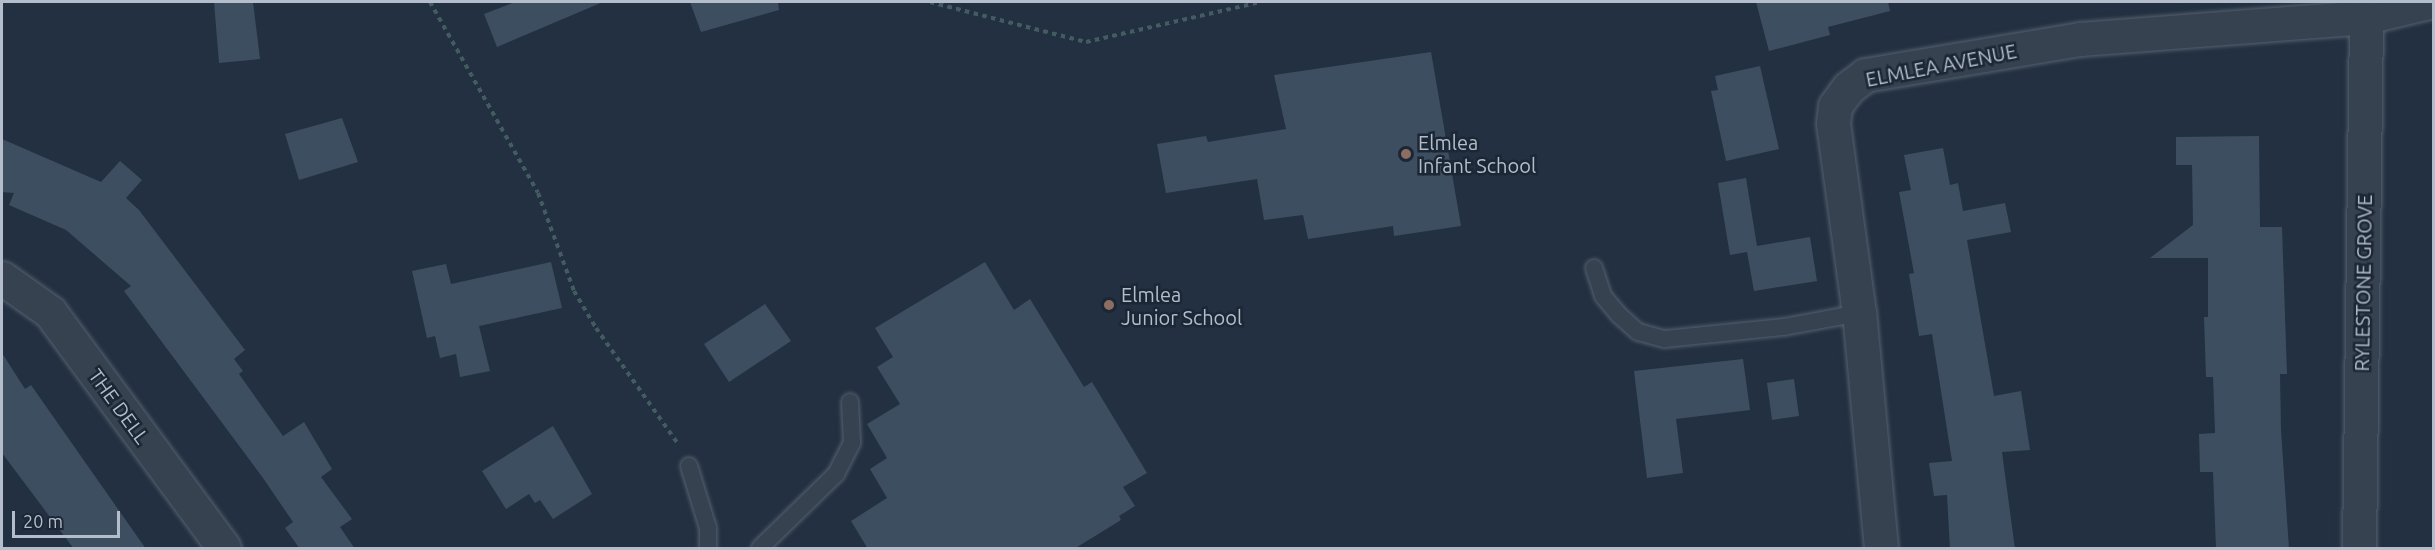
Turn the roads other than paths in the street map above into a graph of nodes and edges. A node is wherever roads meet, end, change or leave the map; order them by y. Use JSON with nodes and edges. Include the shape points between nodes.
{"nodes":[{"id":1,"x":2429,"y":2,"type":"edge"},
{"id":2,"x":2366,"y":17,"type":"junction"},
{"id":3,"x":1594,"y":268,"type":"dead end"},
{"id":4,"x":2,"y":278,"type":"edge"},
{"id":5,"x":1859,"y":313,"type":"junction"},
{"id":6,"x":850,"y":402,"type":"dead end"},
{"id":7,"x":689,"y":466,"type":"road end"},
{"id":8,"x":224,"y":549,"type":"edge"},
{"id":9,"x":708,"y":549,"type":"edge"},
{"id":10,"x":760,"y":549,"type":"edge"},
{"id":11,"x":1881,"y":549,"type":"edge"},
{"id":12,"x":2359,"y":549,"type":"edge"}],
"edges":[{"from":1,"to":2,"type":"street","name":"ELMLEA AVENUE"},
{"from":2,"to":5,"type":"street","name":"ELMLEA AVENUE","via":[[2080,39],[1865,75],[1848,88],[1835,106],[1833,123]]},
{"from":2,"to":12,"type":"street","name":"RYLESTONE GROVE"},
{"from":3,"to":5,"type":"lane","via":[[1603,296],[1619,315],[1638,332],[1665,339],[1784,327]]},
{"from":4,"to":8,"type":"street","name":"THE DELL","via":[[50,312]]},
{"from":5,"to":11,"type":"street","name":"ELMLEA AVENUE"},
{"from":6,"to":10,"type":"lane","via":[[852,443],[836,474]]},
{"from":7,"to":9,"type":"lane","via":[[708,528]]}]}
